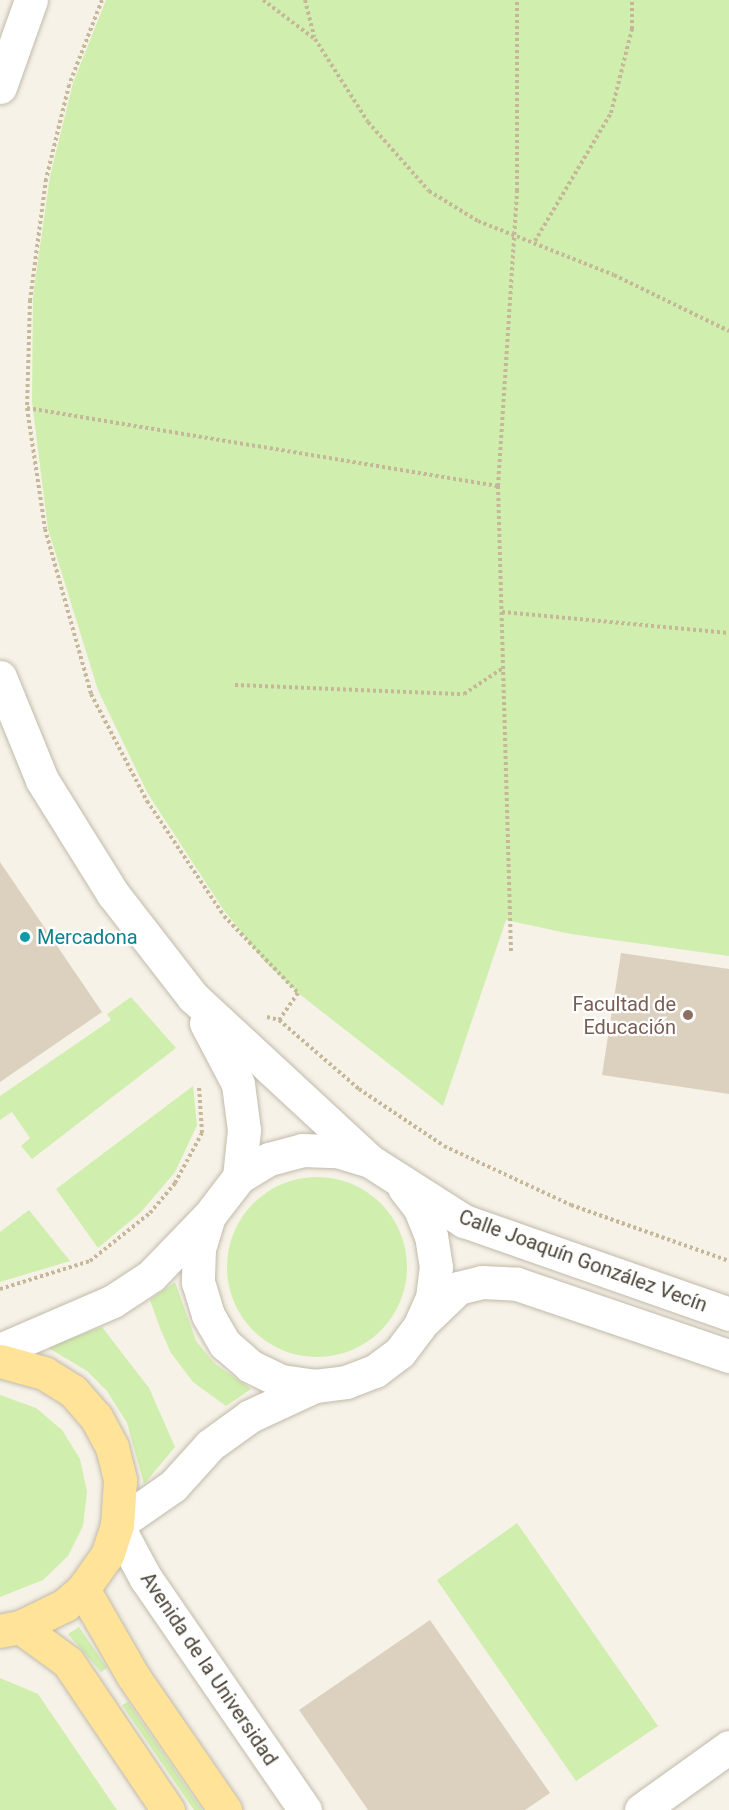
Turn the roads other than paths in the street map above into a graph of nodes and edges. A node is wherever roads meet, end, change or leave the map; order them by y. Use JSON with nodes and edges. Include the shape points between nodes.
{"nodes":[{"id":1,"x":31,"y":0,"type":"edge"},
{"id":2,"x":0,"y":87,"type":"edge"},
{"id":3,"x":0,"y":677,"type":"edge"},
{"id":4,"x":193,"y":997,"type":"junction"},
{"id":5,"x":370,"y":1161,"type":"junction"},
{"id":6,"x":239,"y":1178,"type":"junction"},
{"id":7,"x":399,"y":1182,"type":"junction"},
{"id":8,"x":209,"y":1216,"type":"junction"},
{"id":9,"x":729,"y":1314,"type":"edge"},
{"id":10,"x":419,"y":1327,"type":"junction"},
{"id":11,"x":0,"y":1350,"type":"edge"},
{"id":12,"x":729,"y":1356,"type":"edge"},
{"id":13,"x":0,"y":1360,"type":"edge"},
{"id":14,"x":315,"y":1386,"type":"junction"},
{"id":15,"x":117,"y":1525,"type":"junction"},
{"id":16,"x":83,"y":1589,"type":"junction"},
{"id":17,"x":10,"y":1629,"type":"edge"},
{"id":18,"x":729,"y":1747,"type":"edge"},
{"id":19,"x":168,"y":1810,"type":"edge"},
{"id":20,"x":225,"y":1810,"type":"edge"},
{"id":21,"x":305,"y":1810,"type":"edge"},
{"id":22,"x":642,"y":1810,"type":"edge"}],
"edges":[{"from":1,"to":2,"type":"street"},
{"from":3,"to":4,"type":"street","name":"Calle Joaquín González Vecín","via":[[42,780],[112,894]]},
{"from":4,"to":5,"type":"street","name":"Calle Joaquín González Vecín"},
{"from":4,"to":6,"type":"street","name":"Calle Joaquín González Vecín","via":[[238,1084],[244,1130]]},
{"from":5,"to":6,"type":"street","via":[[337,1151],[302,1150],[269,1159]]},
{"from":5,"to":7,"type":"street","name":"Calle Joaquín González Vecín"},
{"from":6,"to":8,"type":"street"},
{"from":7,"to":9,"type":"street","name":"Calle Joaquín González Vecín","via":[[464,1221]]},
{"from":7,"to":10,"type":"street","via":[[423,1216],[436,1267],[432,1298]]},
{"from":8,"to":11,"type":"street","via":[[151,1276],[113,1301]]},
{"from":8,"to":14,"type":"street","via":[[199,1248],[198,1282],[208,1315],[225,1344],[250,1366],[281,1381]]},
{"from":10,"to":12,"type":"street","name":"Calle Joaquín González Vecín","via":[[458,1288],[482,1282],[518,1284]]},
{"from":10,"to":14,"type":"street","via":[[400,1352],[375,1371],[346,1383]]},
{"from":13,"to":15,"type":"main road","via":[[44,1373],[73,1391],[96,1417],[112,1448],[120,1480]]},
{"from":14,"to":15,"type":"street","via":[[250,1416],[210,1445],[173,1486]]},
{"from":15,"to":16,"type":"main road","via":[[107,1555]]},
{"from":15,"to":21,"type":"street","name":"Avenida de la Universidad","via":[[146,1579]]},
{"from":16,"to":17,"type":"main road","via":[[65,1605]]},
{"from":16,"to":20,"type":"main road","via":[[133,1676]]},
{"from":17,"to":19,"type":"main road","via":[[68,1662]]},
{"from":18,"to":22,"type":"street"}]}
